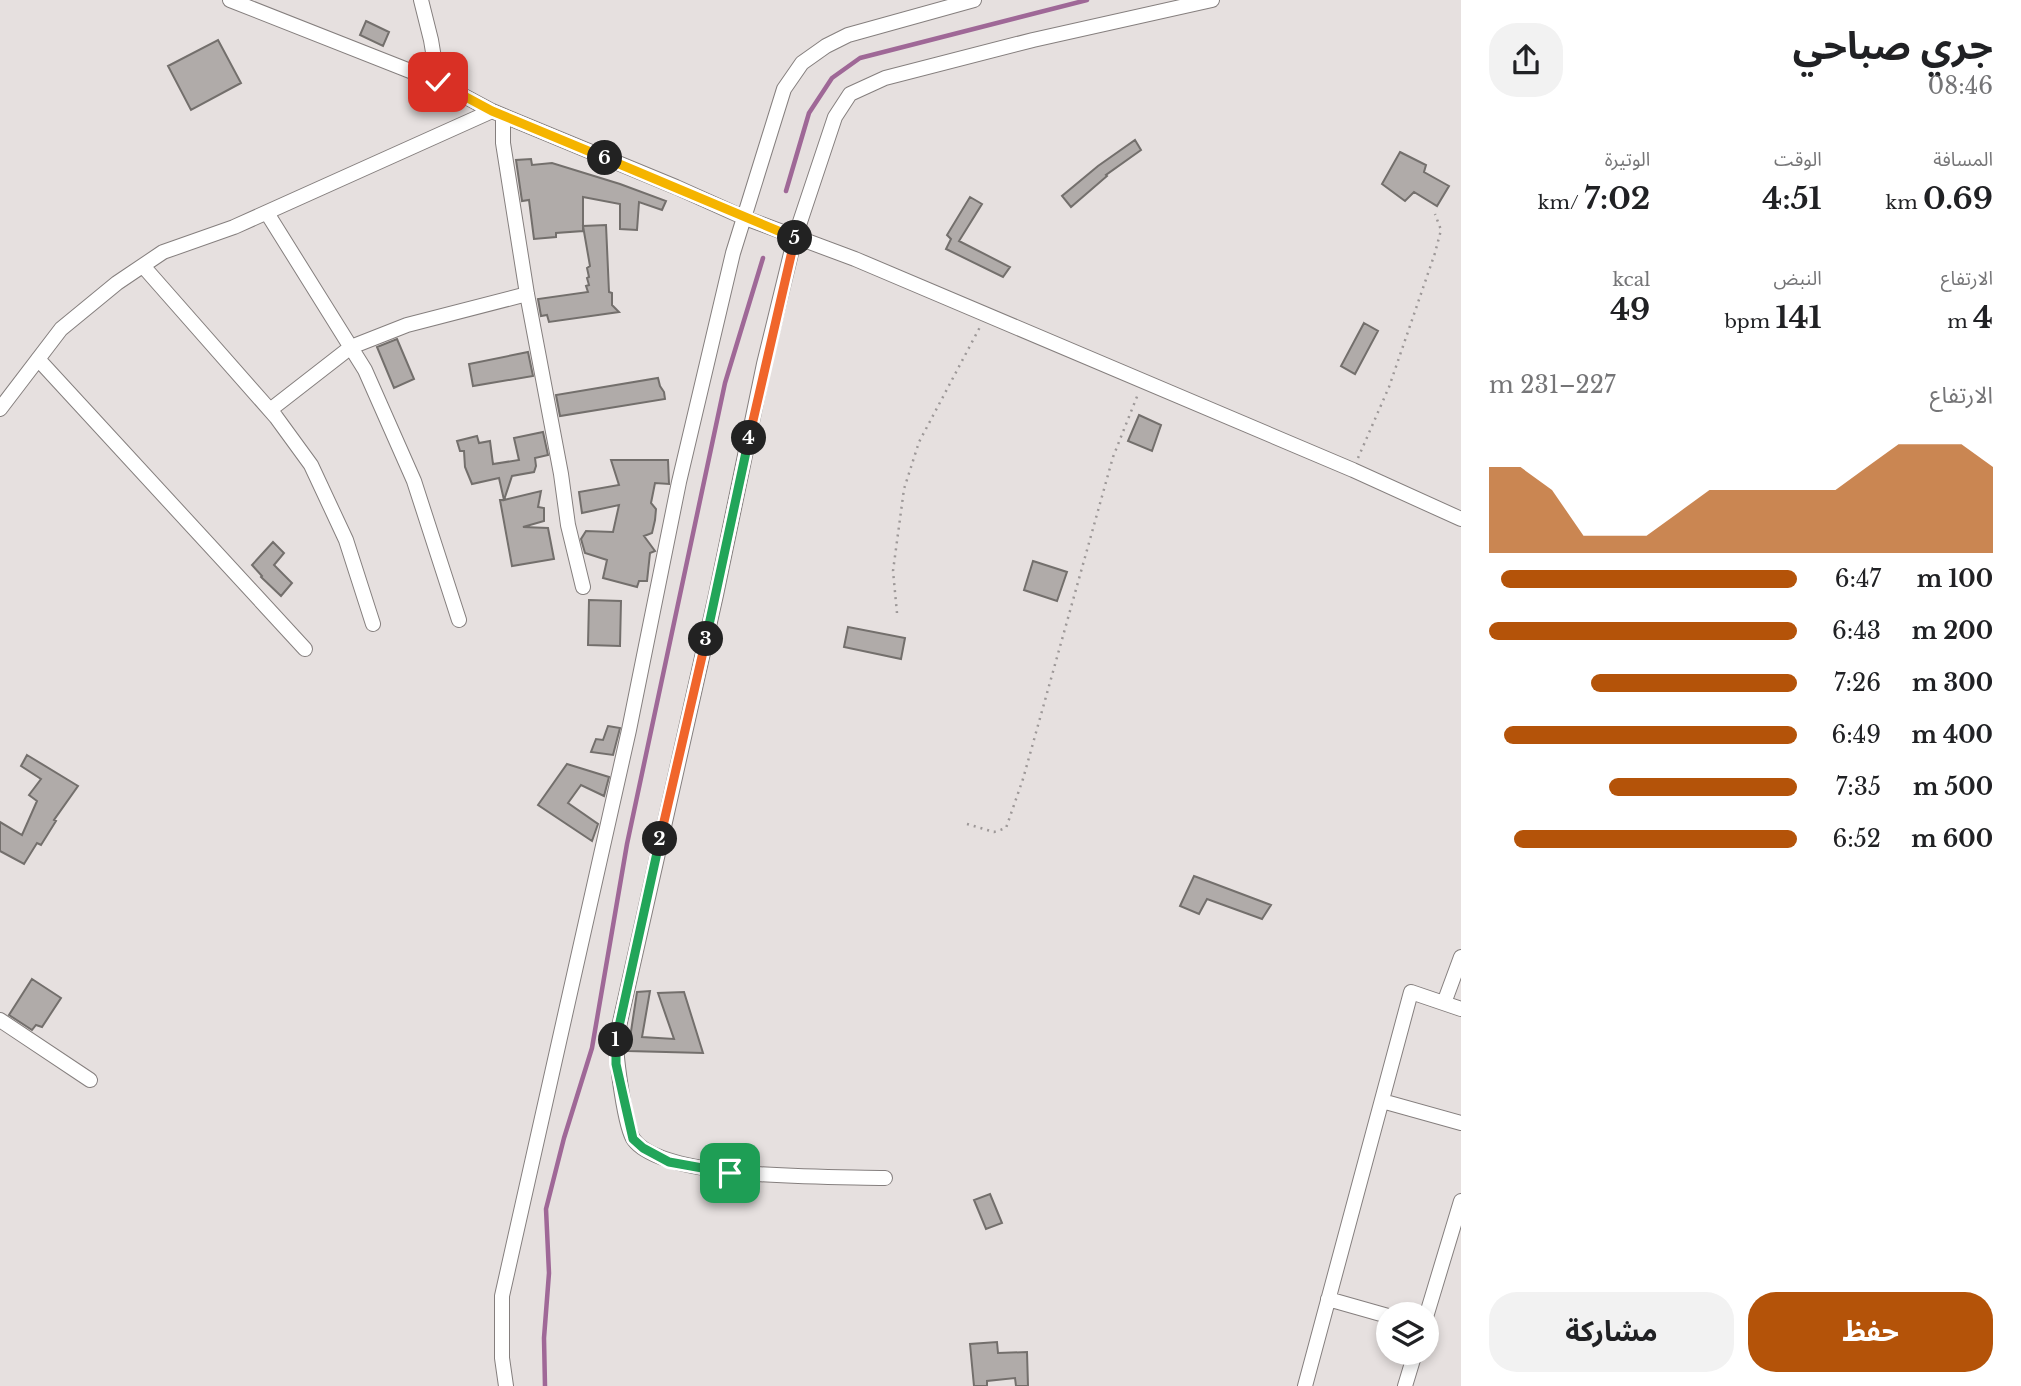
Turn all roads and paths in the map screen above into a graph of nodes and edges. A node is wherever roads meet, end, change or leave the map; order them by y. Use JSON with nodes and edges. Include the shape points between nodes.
{"nodes":[{"id":1,"x":230,"y":0,"type":"edge"},
{"id":2,"x":421,"y":0,"type":"edge"},
{"id":3,"x":974,"y":0,"type":"edge"},
{"id":4,"x":1212,"y":0,"type":"edge"},
{"id":5,"x":438,"y":82,"type":"junction"},
{"id":6,"x":498,"y":113,"type":"junction"},
{"id":7,"x":267,"y":213,"type":"junction"},
{"id":8,"x":1435,"y":214,"type":"dead end"},
{"id":9,"x":745,"y":218,"type":"junction"},
{"id":10,"x":795,"y":237,"type":"junction"},
{"id":11,"x":143,"y":265,"type":"junction"},
{"id":12,"x":527,"y":294,"type":"junction"},
{"id":13,"x":986,"y":315,"type":"junction"},
{"id":14,"x":351,"y":347,"type":"junction"},
{"id":15,"x":38,"y":359,"type":"junction"},
{"id":16,"x":1143,"y":381,"type":"junction"},
{"id":17,"x":0,"y":409,"type":"edge"},
{"id":18,"x":270,"y":410,"type":"junction"},
{"id":19,"x":1353,"y":470,"type":"junction"},
{"id":20,"x":1461,"y":519,"type":"edge"},
{"id":21,"x":583,"y":587,"type":"dead end"},
{"id":22,"x":897,"y":614,"type":"dead end"},
{"id":23,"x":459,"y":621,"type":"dead end"},
{"id":24,"x":373,"y":624,"type":"dead end"},
{"id":25,"x":305,"y":649,"type":"dead end"},
{"id":26,"x":967,"y":824,"type":"dead end"},
{"id":27,"x":1461,"y":957,"type":"edge"},
{"id":28,"x":1444,"y":1003,"type":"junction"},
{"id":29,"x":1461,"y":1009,"type":"edge"},
{"id":30,"x":0,"y":1020,"type":"edge"},
{"id":31,"x":90,"y":1080,"type":"dead end"},
{"id":32,"x":1382,"y":1101,"type":"junction"},
{"id":33,"x":1461,"y":1123,"type":"edge"},
{"id":34,"x":885,"y":1178,"type":"dead end"},
{"id":35,"x":1461,"y":1201,"type":"edge"},
{"id":36,"x":1328,"y":1299,"type":"junction"},
{"id":37,"x":1431,"y":1302,"type":"edge"},
{"id":38,"x":1376,"y":1313,"type":"edge"},
{"id":39,"x":1411,"y":1365,"type":"edge"},
{"id":40,"x":506,"y":1386,"type":"edge"},
{"id":41,"x":1305,"y":1386,"type":"edge"},
{"id":42,"x":1405,"y":1386,"type":"edge"}],
"edges":[{"from":1,"to":5,"type":"street"},
{"from":2,"to":5,"type":"street"},
{"from":3,"to":9,"type":"street","via":[[848,35],[802,63],[784,89]]},
{"from":4,"to":10,"type":"street","via":[[885,78],[850,94],[835,117]]},
{"from":5,"to":6,"type":"street"},
{"from":6,"to":7,"type":"street"},
{"from":6,"to":9,"type":"street"},
{"from":6,"to":12,"type":"street"},
{"from":7,"to":11,"type":"street","via":[[163,251]]},
{"from":7,"to":14,"type":"street"},
{"from":8,"to":19,"type":"path","via":[[1441,230],[1435,253],[1389,387]]},
{"from":9,"to":10,"type":"street"},
{"from":9,"to":40,"type":"street","via":[[679,482],[629,730],[502,1296]]},
{"from":10,"to":13,"type":"street"},
{"from":10,"to":34,"type":"street","via":[[616,1040],[616,1064],[633,1139],[669,1162],[730,1173]]},
{"from":11,"to":15,"type":"street","via":[[61,329]]},
{"from":11,"to":18,"type":"street"},
{"from":12,"to":14,"type":"street","via":[[407,325]]},
{"from":12,"to":21,"type":"street"},
{"from":13,"to":16,"type":"street"},
{"from":13,"to":22,"type":"path","via":[[919,442],[904,489],[893,571]]},
{"from":14,"to":18,"type":"street"},
{"from":14,"to":23,"type":"street","via":[[414,481]]},
{"from":15,"to":17,"type":"street"},
{"from":15,"to":25,"type":"street"},
{"from":16,"to":19,"type":"street"},
{"from":16,"to":26,"type":"path","via":[[1113,457],[1006,828],[994,832]]},
{"from":18,"to":24,"type":"street","via":[[311,465],[346,540]]},
{"from":19,"to":20,"type":"street"},
{"from":27,"to":28,"type":"street"},
{"from":28,"to":29,"type":"street"},
{"from":28,"to":32,"type":"street","via":[[1411,992]]},
{"from":30,"to":31,"type":"street"},
{"from":32,"to":33,"type":"street"},
{"from":32,"to":36,"type":"street"},
{"from":35,"to":37,"type":"street"},
{"from":36,"to":38,"type":"street"},
{"from":36,"to":41,"type":"street"},
{"from":39,"to":42,"type":"street"}]}
